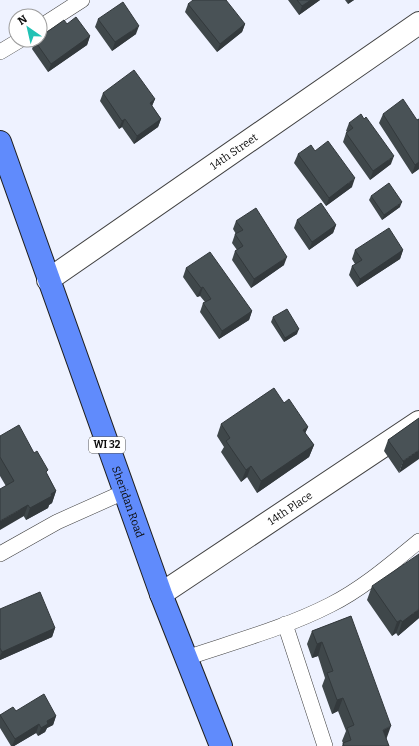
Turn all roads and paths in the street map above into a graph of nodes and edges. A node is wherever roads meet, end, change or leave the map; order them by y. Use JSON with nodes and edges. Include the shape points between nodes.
{"nodes":[{"id":1,"x":82,"y":0,"type":"edge"},
{"id":2,"x":48,"y":22,"type":"edge"},
{"id":3,"x":419,"y":23,"type":"edge"},
{"id":4,"x":0,"y":142,"type":"edge"},
{"id":5,"x":48,"y":280,"type":"junction"},
{"id":6,"x":419,"y":422,"type":"edge"},
{"id":7,"x":124,"y":492,"type":"junction"},
{"id":8,"x":419,"y":541,"type":"edge"},
{"id":9,"x":0,"y":554,"type":"edge"},
{"id":10,"x":161,"y":594,"type":"junction"},
{"id":11,"x":284,"y":624,"type":"junction"},
{"id":12,"x":186,"y":658,"type":"junction"},
{"id":13,"x":221,"y":746,"type":"edge"},
{"id":14,"x":325,"y":746,"type":"edge"}],
"edges":[{"from":1,"to":2,"type":"lane"},
{"from":3,"to":5,"type":"street","name":"14th Street"},
{"from":4,"to":5,"type":"main road","name":"Sheridan Road","number":"WI 32"},
{"from":5,"to":7,"type":"main road","name":"Sheridan Road","number":"WI 32"},
{"from":6,"to":10,"type":"street","name":"14th Place"},
{"from":7,"to":9,"type":"lane","via":[[56,522]]},
{"from":7,"to":10,"type":"main road","name":"Sheridan Road","number":"WI 32"},
{"from":8,"to":11,"type":"lane","via":[[354,591],[329,606]]},
{"from":10,"to":12,"type":"main road","name":"Sheridan Road","number":"WI 32"},
{"from":11,"to":12,"type":"lane"},
{"from":11,"to":14,"type":"lane"},
{"from":12,"to":13,"type":"main road","name":"Sheridan Road","number":"WI 32"}]}
